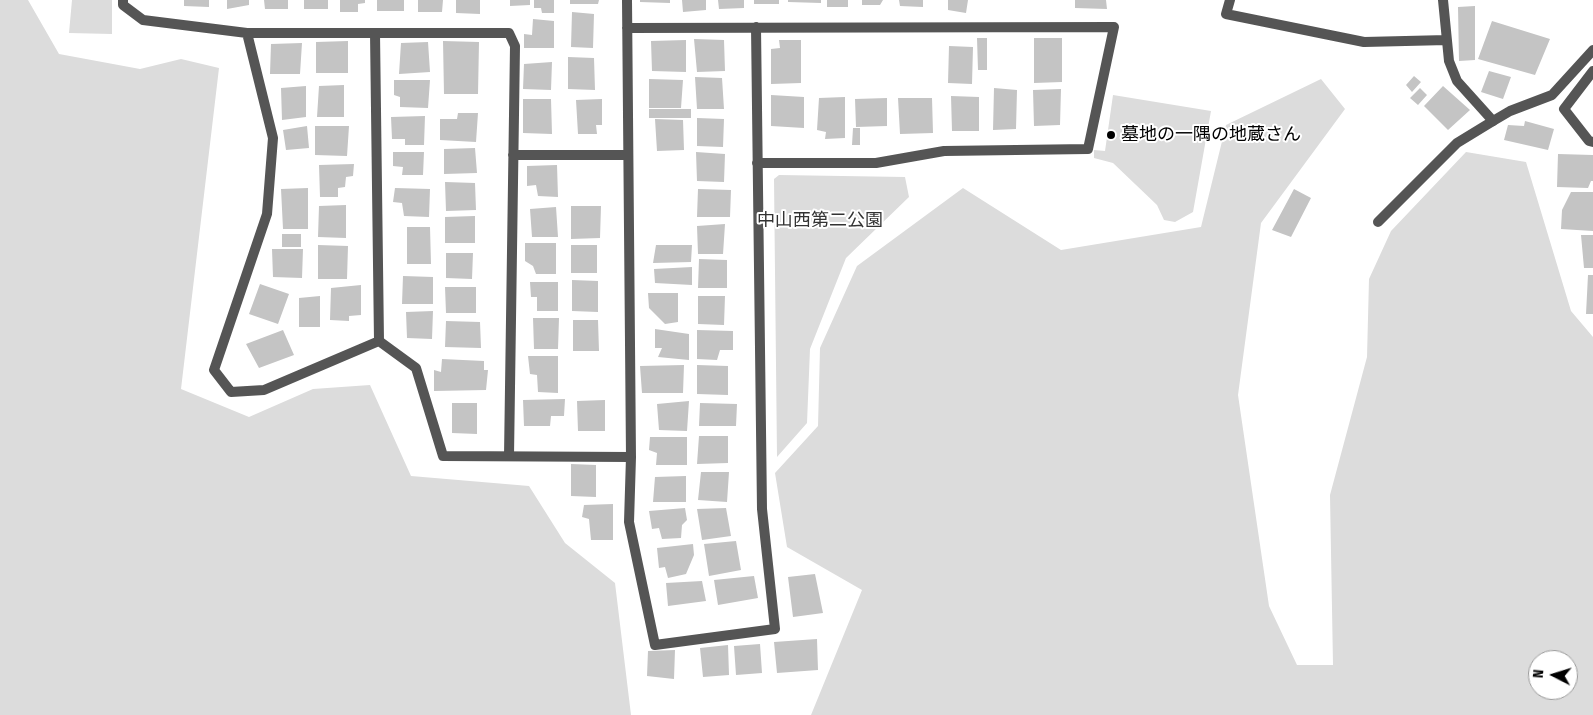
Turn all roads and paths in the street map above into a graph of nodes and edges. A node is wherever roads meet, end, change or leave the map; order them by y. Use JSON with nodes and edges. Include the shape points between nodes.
{"nodes":[{"id":1,"x":123,"y":0,"type":"edge"},
{"id":2,"x":627,"y":0,"type":"edge"},
{"id":3,"x":1230,"y":0,"type":"edge"},
{"id":4,"x":1443,"y":0,"type":"edge"},
{"id":5,"x":756,"y":27,"type":"junction"},
{"id":6,"x":628,"y":28,"type":"junction"},
{"id":7,"x":374,"y":33,"type":"junction"},
{"id":8,"x":247,"y":34,"type":"junction"},
{"id":9,"x":1447,"y":40,"type":"junction"},
{"id":10,"x":1593,"y":50,"type":"edge"},
{"id":11,"x":1593,"y":71,"type":"edge"},
{"id":12,"x":1493,"y":121,"type":"junction"},
{"id":13,"x":1593,"y":142,"type":"edge"},
{"id":14,"x":513,"y":155,"type":"junction"},
{"id":15,"x":627,"y":155,"type":"junction"},
{"id":16,"x":757,"y":163,"type":"junction"},
{"id":17,"x":1378,"y":222,"type":"dead end"},
{"id":18,"x":379,"y":341,"type":"junction"},
{"id":19,"x":509,"y":456,"type":"junction"},
{"id":20,"x":631,"y":457,"type":"junction"}],
"edges":[{"from":1,"to":8,"type":"street","via":[[123,5],[143,20]]},
{"from":2,"to":6,"type":"street"},
{"from":3,"to":9,"type":"street","via":[[1226,14],[1364,42]]},
{"from":4,"to":9,"type":"street"},
{"from":5,"to":6,"type":"street"},
{"from":5,"to":16,"type":"street"},
{"from":5,"to":16,"type":"street","via":[[1114,27],[1088,149],[944,151],[876,163]]},
{"from":6,"to":15,"type":"street"},
{"from":7,"to":8,"type":"street"},
{"from":7,"to":14,"type":"street","via":[[509,33],[515,46]]},
{"from":7,"to":18,"type":"street"},
{"from":8,"to":18,"type":"street","via":[[273,138],[266,214],[214,370],[231,392],[264,390]]},
{"from":9,"to":12,"type":"street","via":[[1449,61],[1457,82]]},
{"from":10,"to":12,"type":"street","via":[[1552,96],[1510,111]]},
{"from":11,"to":13,"type":"street","via":[[1564,109],[1589,142]]},
{"from":12,"to":17,"type":"street","via":[[1458,143]]},
{"from":14,"to":15,"type":"street"},
{"from":14,"to":19,"type":"street"},
{"from":15,"to":20,"type":"street"},
{"from":16,"to":20,"type":"street","via":[[762,509],[775,629],[655,645],[629,522]]},
{"from":18,"to":19,"type":"street","via":[[416,368],[444,456]]},
{"from":19,"to":20,"type":"street"}]}
